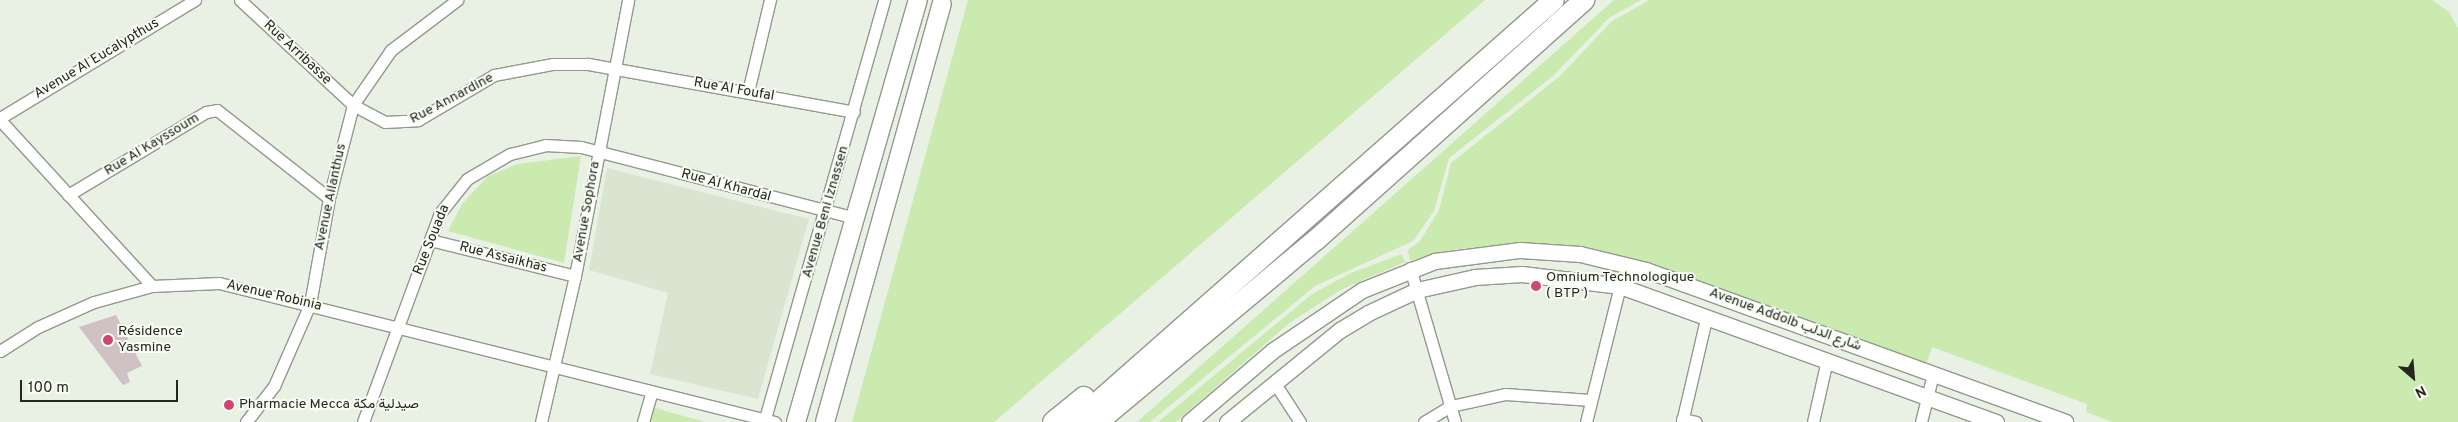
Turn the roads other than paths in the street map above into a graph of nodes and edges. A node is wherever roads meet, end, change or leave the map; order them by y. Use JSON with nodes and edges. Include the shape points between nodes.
{"nodes":[{"id":1,"x":195,"y":0,"type":"edge"},
{"id":2,"x":240,"y":0,"type":"edge"},
{"id":3,"x":458,"y":0,"type":"edge"},
{"id":4,"x":628,"y":0,"type":"edge"},
{"id":5,"x":770,"y":0,"type":"edge"},
{"id":6,"x":884,"y":0,"type":"edge"},
{"id":7,"x":918,"y":0,"type":"edge"},
{"id":8,"x":923,"y":0,"type":"edge"},
{"id":9,"x":1554,"y":0,"type":"edge"},
{"id":10,"x":1584,"y":0,"type":"edge"},
{"id":11,"x":948,"y":2,"type":"edge"},
{"id":12,"x":614,"y":68,"type":"junction"},
{"id":13,"x":748,"y":92,"type":"junction"},
{"id":14,"x":353,"y":105,"type":"junction"},
{"id":15,"x":854,"y":112,"type":"junction"},
{"id":16,"x":0,"y":119,"type":"edge"},
{"id":17,"x":598,"y":152,"type":"junction"},
{"id":18,"x":68,"y":195,"type":"junction"},
{"id":19,"x":328,"y":198,"type":"junction"},
{"id":20,"x":825,"y":211,"type":"junction"},
{"id":21,"x":855,"y":218,"type":"junction"},
{"id":22,"x":430,"y":240,"type":"junction"},
{"id":23,"x":1410,"y":268,"type":"junction"},
{"id":24,"x":575,"y":276,"type":"junction"},
{"id":25,"x":1229,"y":284,"type":"junction"},
{"id":26,"x":152,"y":286,"type":"junction"},
{"id":27,"x":1620,"y":286,"type":"junction"},
{"id":28,"x":1417,"y":290,"type":"junction"},
{"id":29,"x":310,"y":304,"type":"junction"},
{"id":30,"x":1241,"y":304,"type":"junction"},
{"id":31,"x":1706,"y":319,"type":"junction"},
{"id":32,"x":399,"y":325,"type":"junction"},
{"id":33,"x":0,"y":351,"type":"edge"},
{"id":34,"x":1827,"y":360,"type":"junction"},
{"id":35,"x":556,"y":368,"type":"junction"},
{"id":36,"x":1933,"y":374,"type":"junction"},
{"id":37,"x":1274,"y":382,"type":"junction"},
{"id":38,"x":651,"y":394,"type":"junction"},
{"id":39,"x":1928,"y":394,"type":"junction"},
{"id":40,"x":1591,"y":400,"type":"junction"},
{"id":41,"x":1451,"y":406,"type":"junction"},
{"id":42,"x":366,"y":421,"type":"edge"},
{"id":43,"x":769,"y":421,"type":"edge"},
{"id":44,"x":1682,"y":421,"type":"edge"},
{"id":45,"x":246,"y":422,"type":"edge"},
{"id":46,"x":541,"y":422,"type":"edge"},
{"id":47,"x":643,"y":422,"type":"edge"},
{"id":48,"x":796,"y":422,"type":"edge"},
{"id":49,"x":825,"y":422,"type":"edge"},
{"id":50,"x":1053,"y":422,"type":"edge"},
{"id":51,"x":1075,"y":422,"type":"edge"},
{"id":52,"x":1098,"y":422,"type":"edge"},
{"id":53,"x":1120,"y":422,"type":"edge"},
{"id":54,"x":1190,"y":422,"type":"edge"},
{"id":55,"x":1227,"y":422,"type":"edge"},
{"id":56,"x":1300,"y":422,"type":"edge"},
{"id":57,"x":1424,"y":422,"type":"edge"},
{"id":58,"x":1455,"y":422,"type":"edge"},
{"id":59,"x":1586,"y":422,"type":"edge"},
{"id":60,"x":1696,"y":422,"type":"edge"},
{"id":61,"x":1813,"y":422,"type":"edge"},
{"id":62,"x":1921,"y":422,"type":"edge"},
{"id":63,"x":1996,"y":422,"type":"edge"},
{"id":64,"x":2065,"y":422,"type":"edge"}],
"edges":[{"from":1,"to":16,"type":"street","name":"Avenue Al Eucalypthus"},
{"from":2,"to":14,"type":"street","name":"Rue Arribasse"},
{"from":3,"to":14,"type":"street","name":"Avenue Ailanthus","via":[[391,50]]},
{"from":4,"to":12,"type":"street","name":"Avenue Sophora"},
{"from":5,"to":13,"type":"street"},
{"from":6,"to":15,"type":"street","name":"Avenue Beni Iznassen"},
{"from":7,"to":21,"type":"main road"},
{"from":8,"to":11,"type":"main road"},
{"from":9,"to":25,"type":"highway"},
{"from":10,"to":30,"type":"highway"},
{"from":11,"to":49,"type":"main road"},
{"from":12,"to":13,"type":"street","name":"Rue Al Foufal"},
{"from":12,"to":14,"type":"street","name":"Rue Annardine","via":[[588,64],[524,67],[494,75],[405,123],[376,121]]},
{"from":12,"to":17,"type":"street","name":"Avenue Sophora"},
{"from":13,"to":15,"type":"street","name":"Rue Al Foufal"},
{"from":14,"to":19,"type":"street","name":"Avenue Ailanthus"},
{"from":15,"to":20,"type":"street","name":"Avenue Beni Iznassen"},
{"from":16,"to":18,"type":"street"},
{"from":17,"to":20,"type":"street","name":"Rue Al Khardal"},
{"from":17,"to":22,"type":"street","name":"Rue Souada","via":[[545,146],[496,160],[467,179],[447,200]]},
{"from":17,"to":24,"type":"street","name":"Avenue Sophora"},
{"from":18,"to":19,"type":"street","name":"Rue Al Kayssoum","via":[[206,112],[217,110]]},
{"from":18,"to":26,"type":"street"},
{"from":19,"to":29,"type":"street","name":"Avenue Ailanthus"},
{"from":20,"to":21,"type":"street","name":"Rue Al Khardal"},
{"from":20,"to":43,"type":"street","name":"Avenue Beni Iznassen"},
{"from":21,"to":48,"type":"main road"},
{"from":22,"to":24,"type":"street","name":"Rue Assaikhas"},
{"from":22,"to":32,"type":"street","name":"Rue Souada"},
{"from":23,"to":28,"type":"street"},
{"from":23,"to":36,"type":"street","name":"Avenue Addolb شارع الدلب","via":[[1498,252],[1599,257],[1646,270]]},
{"from":23,"to":54,"type":"street","name":"Avenue Addolb شارع الدلب","via":[[1318,317]]},
{"from":24,"to":35,"type":"street","name":"Avenue Sophora"},
{"from":25,"to":50,"type":"highway","via":[[1192,308]]},
{"from":25,"to":51,"type":"highway"},
{"from":26,"to":29,"type":"street","name":"Avenue Robinia","via":[[237,285]]},
{"from":26,"to":33,"type":"street","name":"Avenue Robinia","via":[[71,311]]},
{"from":27,"to":28,"type":"street","name":"Avenue Addolb شارع الدلب","via":[[1522,274],[1475,277]]},
{"from":27,"to":31,"type":"street","name":"Avenue Addolb شارع الدلب"},
{"from":27,"to":40,"type":"street"},
{"from":28,"to":37,"type":"street","name":"Avenue Addolb شارع الدلب","via":[[1340,330]]},
{"from":28,"to":41,"type":"street"},
{"from":29,"to":32,"type":"street","name":"Avenue Robinia"},
{"from":29,"to":45,"type":"street","name":"Avenue Ailanthus","via":[[274,386]]},
{"from":30,"to":52,"type":"highway"},
{"from":30,"to":53,"type":"highway","via":[[1216,337]]},
{"from":31,"to":34,"type":"street","name":"Avenue Addolb شارع الدلب"},
{"from":31,"to":44,"type":"street"},
{"from":32,"to":35,"type":"street","name":"Avenue Robinia"},
{"from":32,"to":42,"type":"street","name":"Rue Souada"},
{"from":34,"to":39,"type":"street","name":"Avenue Addolb شارع الدلب"},
{"from":34,"to":61,"type":"street"},
{"from":35,"to":38,"type":"street","name":"Avenue Robinia"},
{"from":35,"to":46,"type":"street","name":"Avenue Sophora"},
{"from":36,"to":39,"type":"street"},
{"from":36,"to":64,"type":"street","name":"Avenue Addolb شارع الدلب"},
{"from":37,"to":55,"type":"street","name":"Avenue Addolb شارع الدلب"},
{"from":37,"to":56,"type":"street"},
{"from":38,"to":43,"type":"street","name":"Avenue Robinia"},
{"from":38,"to":47,"type":"street"},
{"from":39,"to":62,"type":"street"},
{"from":39,"to":63,"type":"street","name":"Avenue Addolb شارع الدلب"},
{"from":40,"to":41,"type":"street","via":[[1505,394]]},
{"from":40,"to":59,"type":"street"},
{"from":41,"to":57,"type":"street"},
{"from":41,"to":58,"type":"street"},
{"from":44,"to":60,"type":"street"}]}
